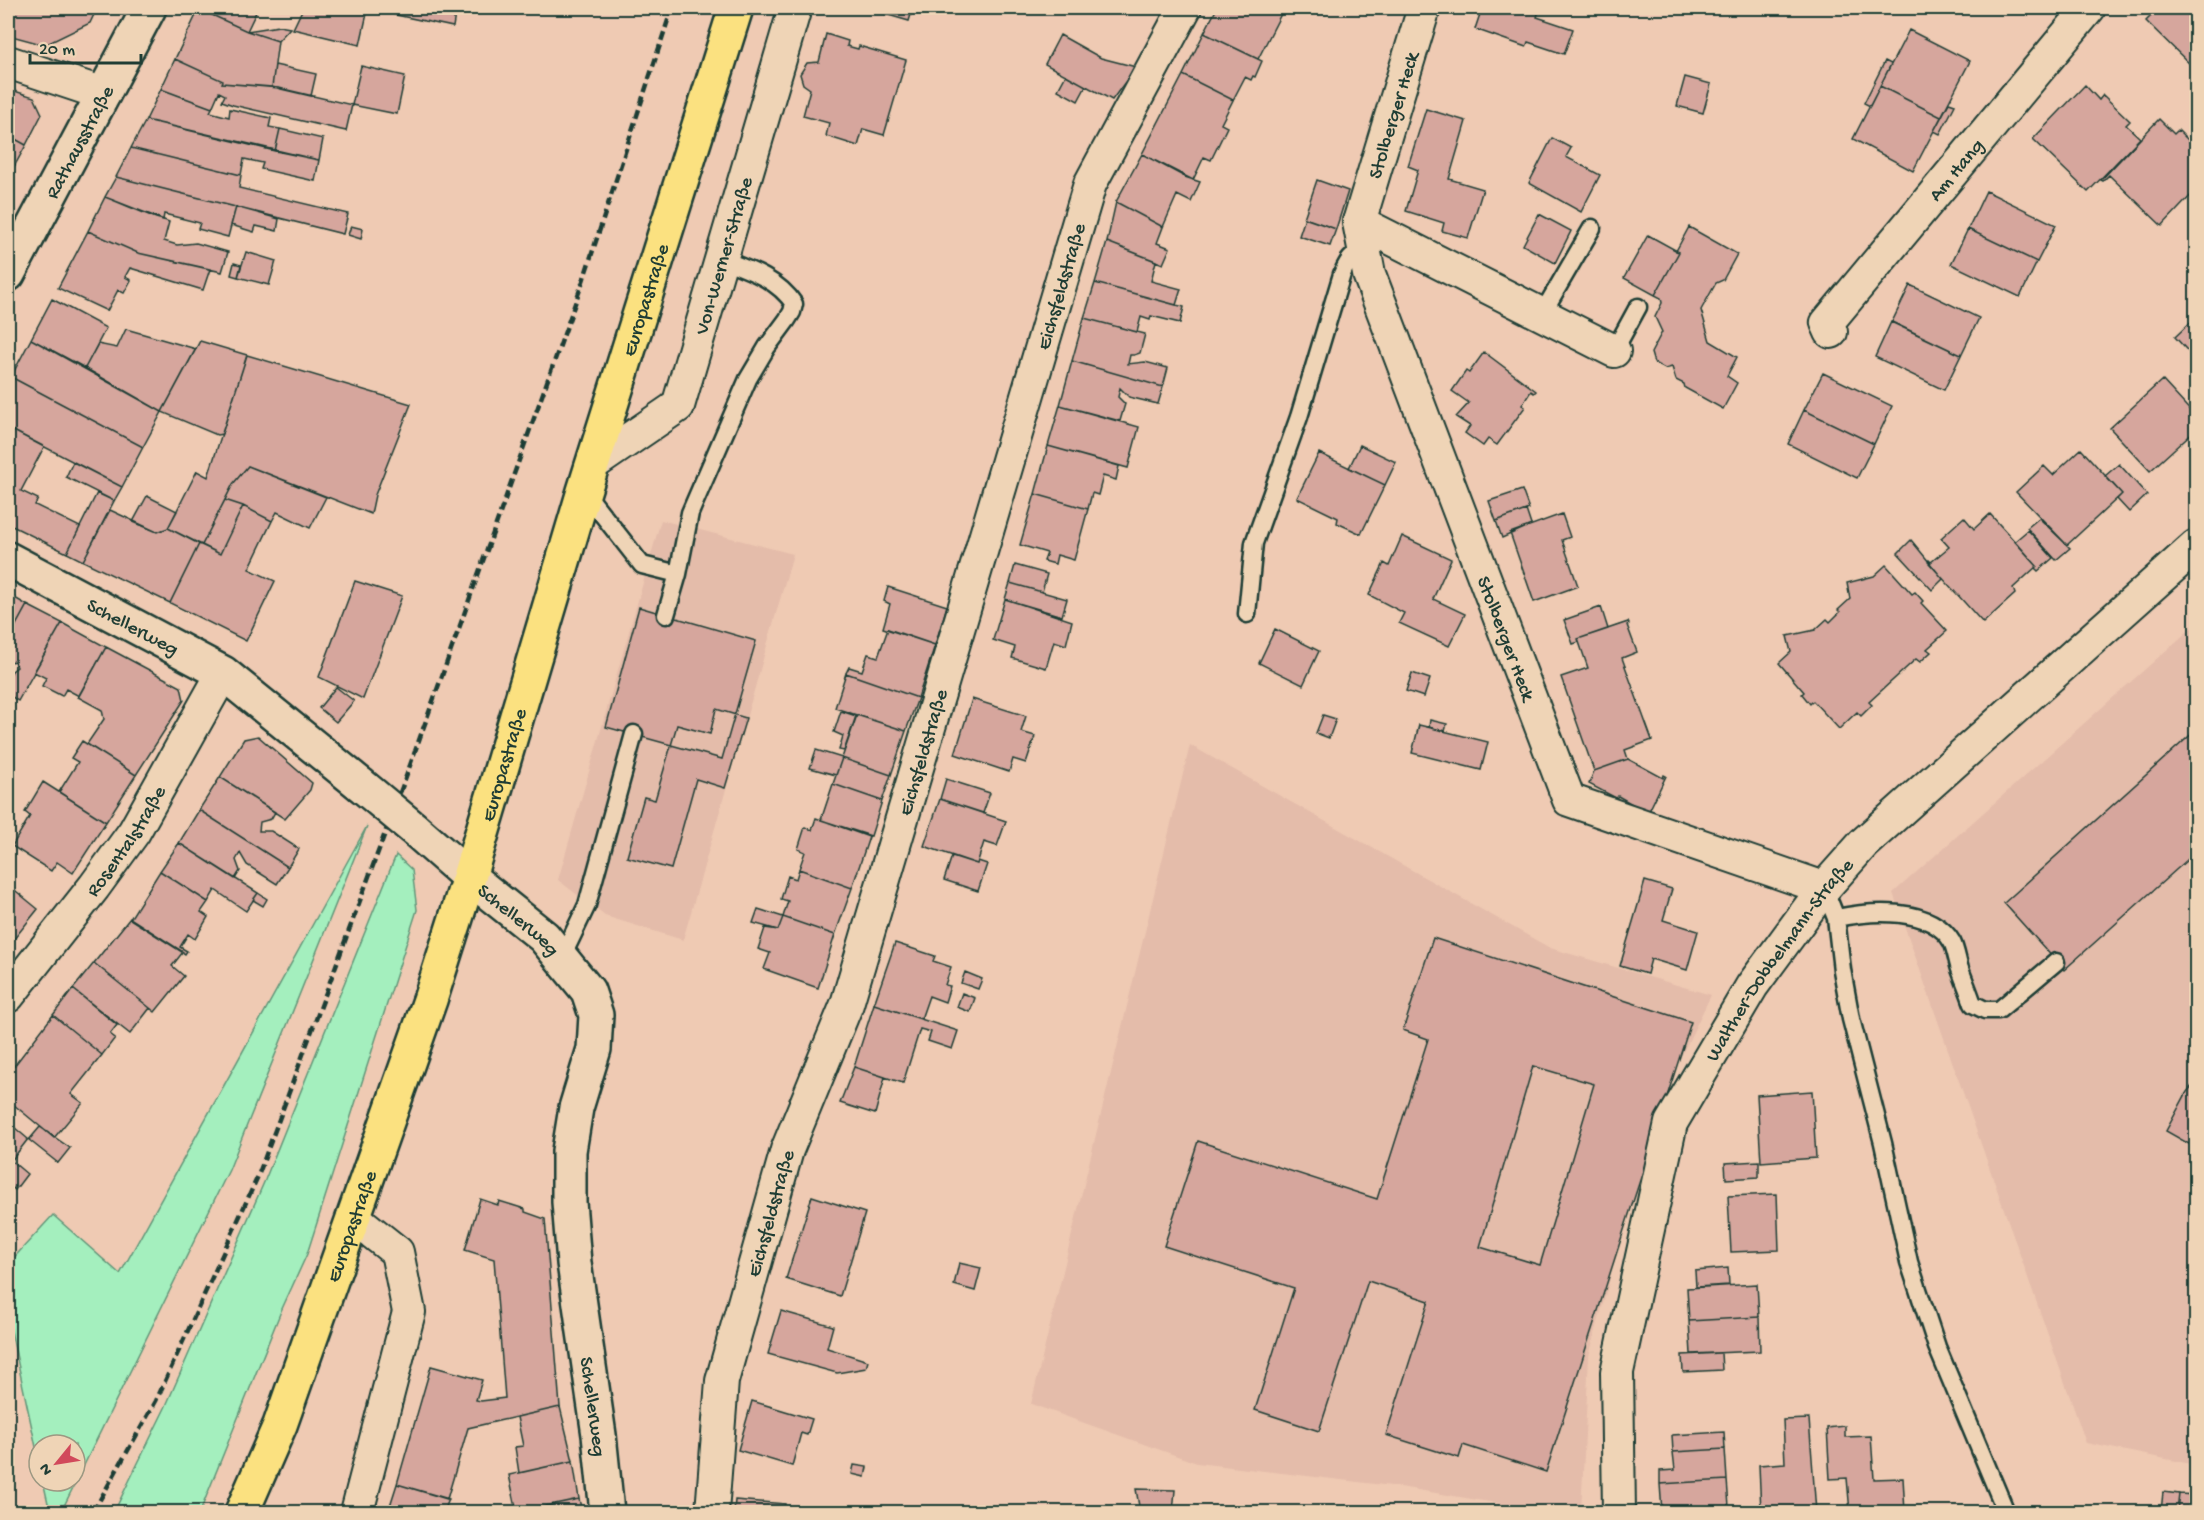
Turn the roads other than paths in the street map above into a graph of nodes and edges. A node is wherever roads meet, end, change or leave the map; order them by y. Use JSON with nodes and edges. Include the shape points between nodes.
{"nodes":[{"id":1,"x":149,"y":8,"type":"edge"},
{"id":2,"x":736,"y":8,"type":"edge"},
{"id":3,"x":795,"y":8,"type":"edge"},
{"id":4,"x":1185,"y":8,"type":"edge"},
{"id":5,"x":1424,"y":8,"type":"edge"},
{"id":6,"x":2089,"y":8,"type":"edge"},
{"id":7,"x":8,"y":62,"type":"edge"},
{"id":8,"x":104,"y":94,"type":"junction"},
{"id":9,"x":1592,"y":228,"type":"dead end"},
{"id":10,"x":1362,"y":237,"type":"junction"},
{"id":11,"x":721,"y":259,"type":"junction"},
{"id":12,"x":8,"y":274,"type":"edge"},
{"id":13,"x":1638,"y":307,"type":"dead end"},
{"id":14,"x":1542,"y":314,"type":"junction"},
{"id":15,"x":1830,"y":332,"type":"dead end"},
{"id":16,"x":1614,"y":351,"type":"joint"},
{"id":17,"x":589,"y":478,"type":"junction"},
{"id":18,"x":2196,"y":546,"type":"edge"},
{"id":19,"x":8,"y":559,"type":"edge"},
{"id":20,"x":678,"y":574,"type":"junction"},
{"id":21,"x":1247,"y":614,"type":"dead end"},
{"id":22,"x":666,"y":615,"type":"dead end"},
{"id":23,"x":223,"y":673,"type":"junction"},
{"id":24,"x":634,"y":734,"type":"dead end"},
{"id":25,"x":469,"y":877,"type":"junction"},
{"id":26,"x":1824,"y":888,"type":"junction"},
{"id":27,"x":1836,"y":918,"type":"junction"},
{"id":28,"x":562,"y":957,"type":"junction"},
{"id":29,"x":2056,"y":962,"type":"dead end"},
{"id":30,"x":8,"y":996,"type":"edge"},
{"id":31,"x":353,"y":1217,"type":"junction"},
{"id":32,"x":242,"y":1512,"type":"edge"},
{"id":33,"x":357,"y":1512,"type":"edge"},
{"id":34,"x":607,"y":1512,"type":"edge"},
{"id":35,"x":712,"y":1512,"type":"edge"},
{"id":36,"x":1619,"y":1512,"type":"edge"},
{"id":37,"x":2006,"y":1512,"type":"edge"}],
"edges":[{"from":1,"to":8,"type":"street","name":"Rathausstraße"},
{"from":2,"to":17,"type":"main road","name":"Europastraße"},
{"from":3,"to":11,"type":"street","name":"Von-Werner-Straße"},
{"from":4,"to":35,"type":"street","name":"Eichsfeldstraße","via":[[1090,184],[847,1004],[787,1150],[722,1381]]},
{"from":5,"to":10,"type":"street","name":"Stolberger Heck"},
{"from":6,"to":15,"type":"street","name":"Am Hang","via":[[1827,323]]},
{"from":7,"to":8,"type":"street"},
{"from":8,"to":12,"type":"street","name":"Rathausstraße"},
{"from":9,"to":14,"type":"lane"},
{"from":10,"to":14,"type":"street"},
{"from":10,"to":21,"type":"lane","via":[[1342,274],[1299,417],[1254,543]]},
{"from":10,"to":26,"type":"street","name":"Stolberger Heck","via":[[1369,274],[1569,800]]},
{"from":11,"to":17,"type":"street","name":"Von-Werner-Straße","via":[[678,406]]},
{"from":11,"to":20,"type":"lane","via":[[771,282],[794,304],[788,320],[748,379],[723,436],[690,513]]},
{"from":13,"to":16,"type":"lane"},
{"from":14,"to":16,"type":"street"},
{"from":17,"to":20,"type":"lane","via":[[642,565]]},
{"from":17,"to":25,"type":"main road","name":"Europastraße"},
{"from":18,"to":26,"type":"street","name":"Walther-Dobbelmann-Straße","via":[[1864,843]]},
{"from":19,"to":23,"type":"street","name":"Schellerweg"},
{"from":20,"to":22,"type":"lane"},
{"from":23,"to":25,"type":"street","name":"Schellerweg","bridge":true},
{"from":23,"to":30,"type":"street","name":"Rosentalstraße","via":[[134,832]]},
{"from":24,"to":28,"type":"lane","via":[[587,904]]},
{"from":25,"to":28,"type":"street","name":"Schellerweg","via":[[544,937]]},
{"from":25,"to":31,"type":"main road","name":"Europastraße"},
{"from":26,"to":27,"type":"lane"},
{"from":26,"to":36,"type":"street","name":"Walther-Dobbelmann-Straße","via":[[1752,986],[1671,1123],[1617,1372]]},
{"from":27,"to":29,"type":"lane","via":[[1859,913],[1896,914],[1918,917],[1941,927],[1953,943],[1973,1004],[1985,1010],[1999,1010]]},
{"from":27,"to":37,"type":"lane","via":[[1851,1018],[1909,1263],[1937,1347]]},
{"from":28,"to":34,"type":"street","name":"Schellerweg","via":[[588,991],[596,1015],[594,1049],[576,1108],[569,1151],[569,1202]]},
{"from":31,"to":32,"type":"main road","name":"Europastraße","via":[[280,1425]]},
{"from":31,"to":33,"type":"street","via":[[397,1252],[409,1312]]}]}
